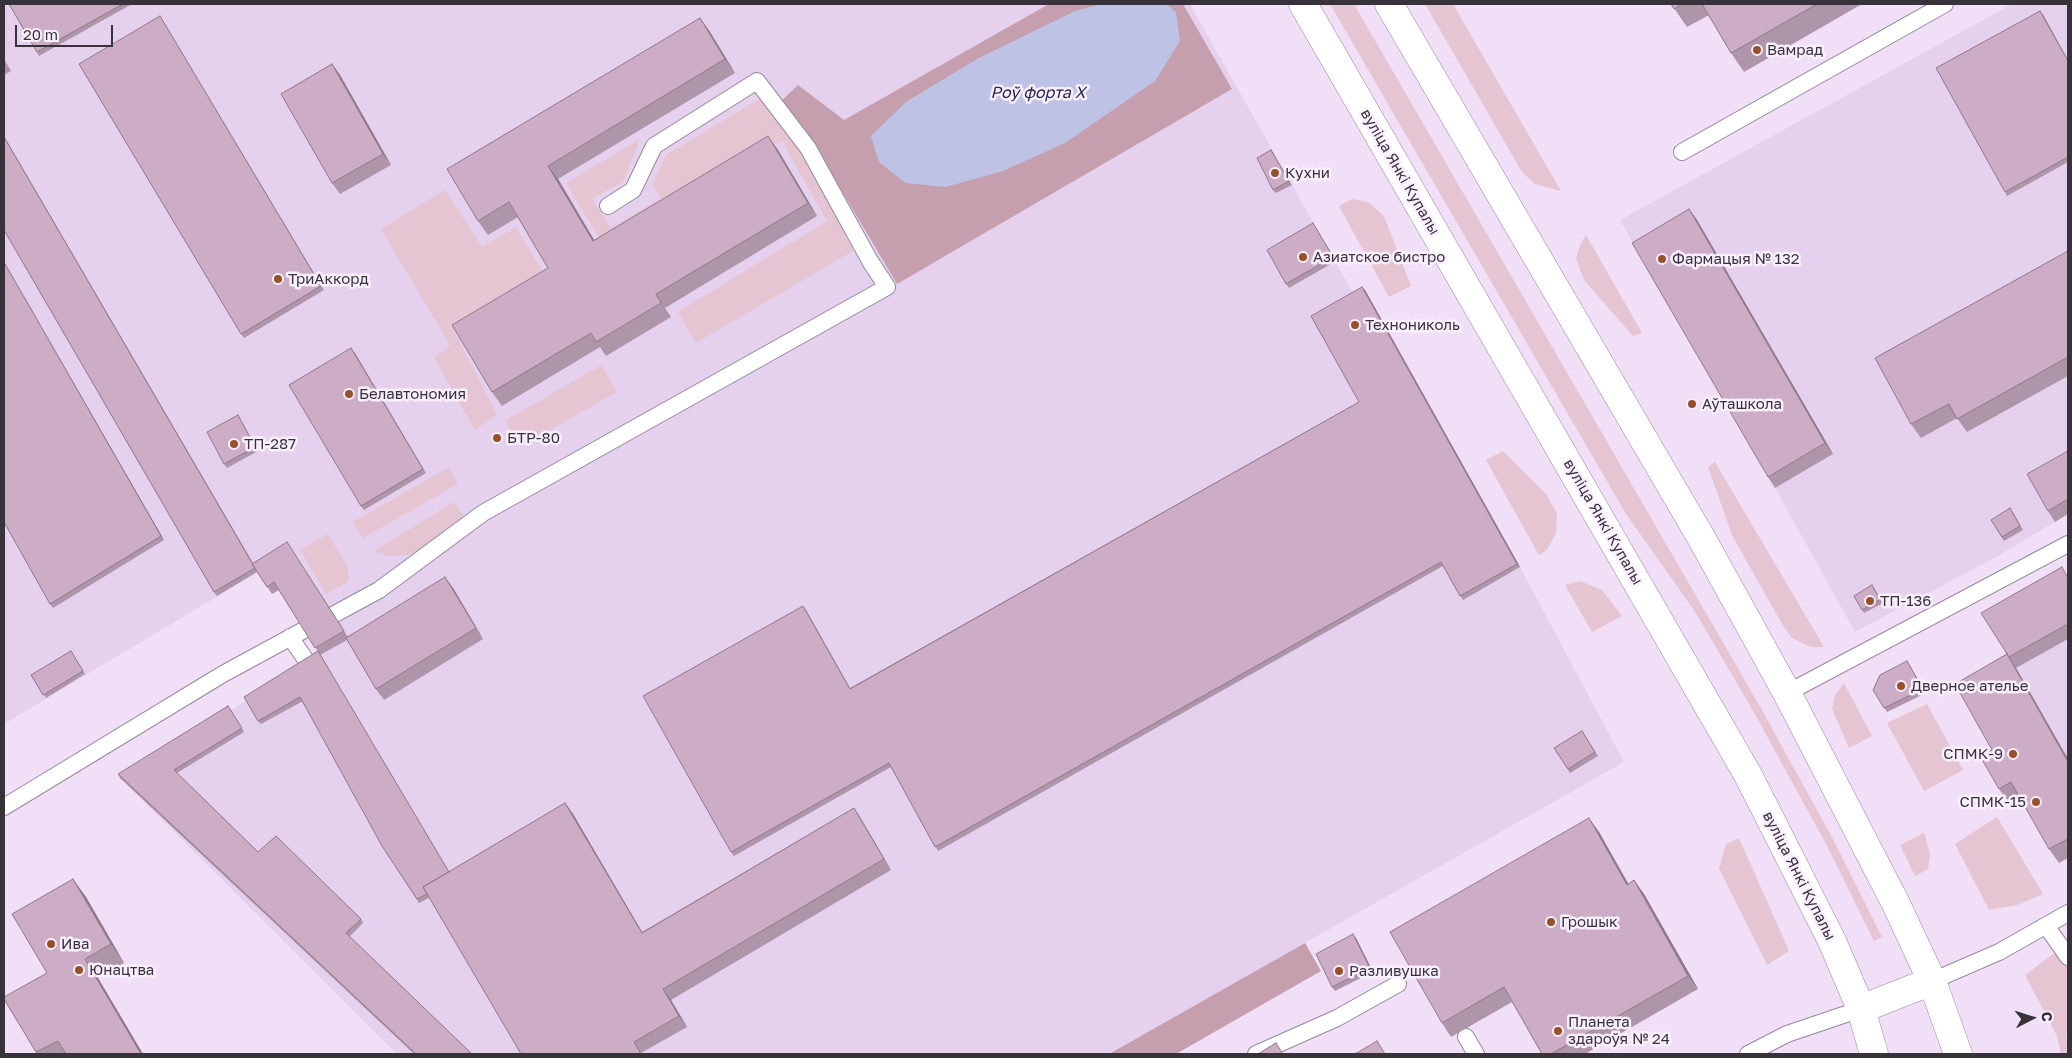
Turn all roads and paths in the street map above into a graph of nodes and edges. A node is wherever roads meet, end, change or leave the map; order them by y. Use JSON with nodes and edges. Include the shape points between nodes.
{"nodes":[{"id":1,"x":1303,"y":4,"type":"edge"},
{"id":2,"x":1388,"y":4,"type":"edge"},
{"id":3,"x":1946,"y":4,"type":"edge"},
{"id":4,"x":1682,"y":152,"type":"dead end"},
{"id":5,"x":608,"y":206,"type":"dead end"},
{"id":6,"x":2068,"y":544,"type":"edge"},
{"id":7,"x":333,"y":615,"type":"edge"},
{"id":8,"x":308,"y":663,"type":"edge"},
{"id":9,"x":1787,"y":693,"type":"junction"},
{"id":10,"x":4,"y":806,"type":"edge"},
{"id":11,"x":2068,"y":913,"type":"edge"},
{"id":12,"x":2047,"y":927,"type":"junction"},
{"id":13,"x":2068,"y":957,"type":"edge"},
{"id":14,"x":1932,"y":981,"type":"junction"},
{"id":15,"x":1398,"y":984,"type":"dead end"},
{"id":16,"x":1861,"y":1009,"type":"junction"},
{"id":17,"x":1466,"y":1037,"type":"edge"},
{"id":18,"x":1256,"y":1054,"type":"edge"},
{"id":19,"x":1476,"y":1054,"type":"edge"},
{"id":20,"x":1748,"y":1054,"type":"edge"},
{"id":21,"x":1874,"y":1054,"type":"edge"},
{"id":22,"x":1958,"y":1054,"type":"edge"}],
"edges":[{"from":1,"to":16,"type":"main road","name":"вуліца Янкі Купалы","via":[[1748,775],[1832,941]]},
{"from":2,"to":9,"type":"main road","via":[[1702,539]]},
{"from":3,"to":4,"type":"lane"},
{"from":5,"to":7,"type":"lane","via":[[633,190],[654,146],[756,81],[808,148],[887,287],[483,513],[379,590]]},
{"from":6,"to":9,"type":"lane"},
{"from":8,"to":10,"type":"lane","via":[[297,633]]},
{"from":9,"to":14,"type":"main road"},
{"from":11,"to":12,"type":"lane"},
{"from":12,"to":13,"type":"lane"},
{"from":12,"to":14,"type":"lane"},
{"from":14,"to":16,"type":"main road"},
{"from":14,"to":22,"type":"main road"},
{"from":15,"to":18,"type":"lane","via":[[1337,1018]]},
{"from":16,"to":20,"type":"lane","via":[[1787,1034]]},
{"from":16,"to":21,"type":"main road","name":"вуліца Янкі Купалы"},
{"from":17,"to":19,"type":"lane"}]}
